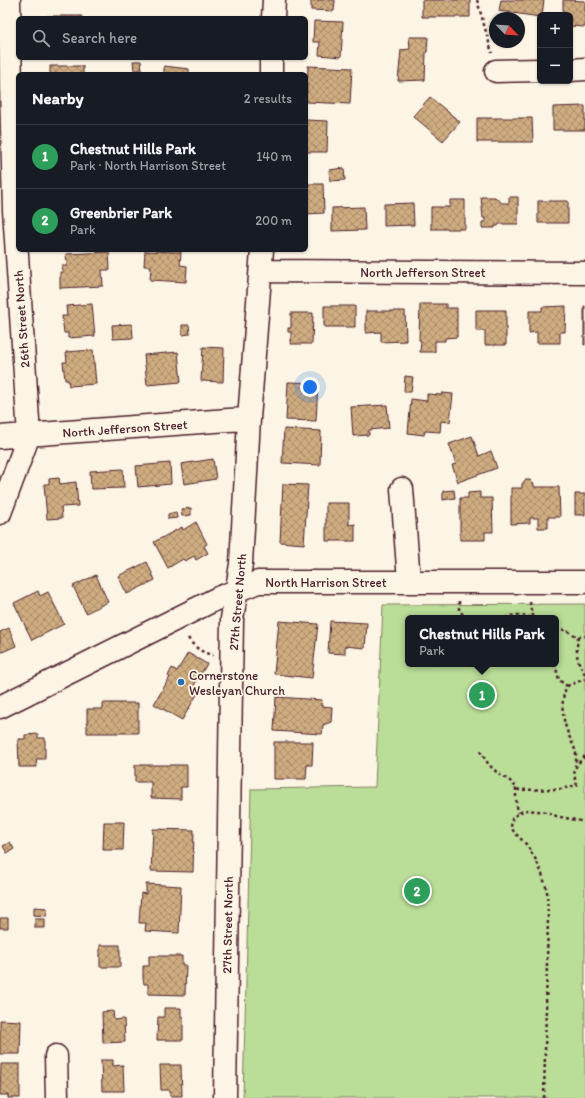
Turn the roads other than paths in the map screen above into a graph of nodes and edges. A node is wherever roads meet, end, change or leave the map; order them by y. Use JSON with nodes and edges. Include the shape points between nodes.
{"nodes":[{"id":1,"x":9,"y":0,"type":"edge"},
{"id":2,"x":274,"y":0,"type":"edge"},
{"id":3,"x":273,"y":16,"type":"edge"},
{"id":4,"x":271,"y":60,"type":"edge"},
{"id":5,"x":585,"y":69,"type":"edge"},
{"id":6,"x":537,"y":70,"type":"edge"},
{"id":7,"x":573,"y":70,"type":"edge"},
{"id":8,"x":496,"y":71,"type":"road end"},
{"id":9,"x":271,"y":72,"type":"edge"},
{"id":10,"x":7,"y":211,"type":"edge"},
{"id":11,"x":261,"y":261,"type":"edge"},
{"id":12,"x":585,"y":273,"type":"edge"},
{"id":13,"x":249,"y":419,"type":"junction"},
{"id":14,"x":28,"y":435,"type":"junction"},
{"id":15,"x":0,"y":437,"type":"edge"},
{"id":16,"x":402,"y":489,"type":"dead end"},
{"id":17,"x":0,"y":512,"type":"edge"},
{"id":18,"x":409,"y":581,"type":"junction"},
{"id":19,"x":585,"y":582,"type":"edge"},
{"id":20,"x":236,"y":591,"type":"junction"},
{"id":21,"x":0,"y":707,"type":"edge"},
{"id":22,"x":56,"y":1056,"type":"dead end"},
{"id":23,"x":57,"y":1098,"type":"edge"},
{"id":24,"x":224,"y":1098,"type":"edge"}],
"edges":[{"from":1,"to":10,"type":"street","name":"26th Street North"},
{"from":2,"to":3,"type":"street"},
{"from":4,"to":9,"type":"street"},
{"from":5,"to":7,"type":"street"},
{"from":6,"to":8,"type":"street"},
{"from":10,"to":14,"type":"street","name":"26th Street North"},
{"from":11,"to":12,"type":"street","name":"North Jefferson Street"},
{"from":11,"to":13,"type":"street","name":"27th Street North"},
{"from":13,"to":14,"type":"street","name":"North Jefferson Street"},
{"from":13,"to":20,"type":"street","name":"27th Street North","via":[[241,564]]},
{"from":14,"to":15,"type":"street","name":"North Jefferson Street"},
{"from":14,"to":17,"type":"street","name":"26th Street North"},
{"from":16,"to":18,"type":"street"},
{"from":18,"to":19,"type":"street","name":"North Harrison Street"},
{"from":18,"to":20,"type":"street","name":"North Harrison Street","via":[[258,582]]},
{"from":20,"to":21,"type":"street","name":"North Harrison Street"},
{"from":20,"to":24,"type":"street","name":"27th Street North","via":[[232,619]]},
{"from":22,"to":23,"type":"street"}]}
